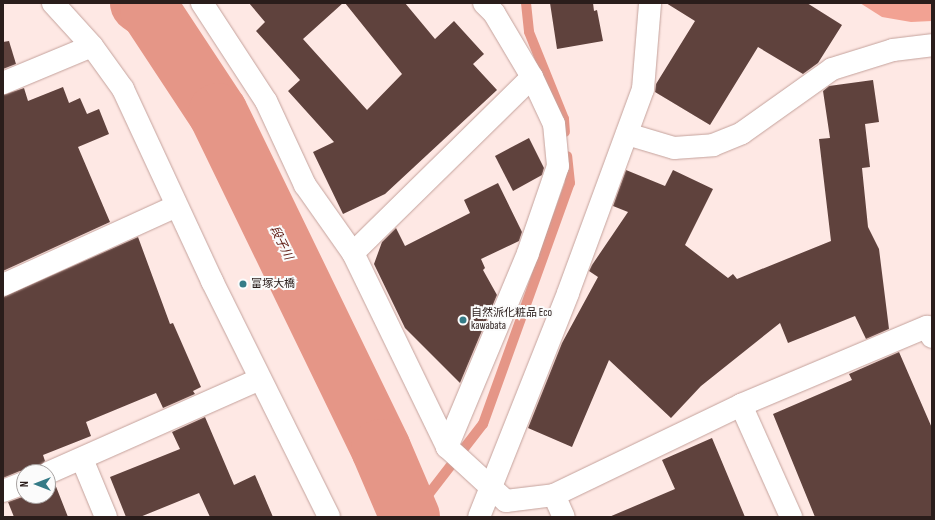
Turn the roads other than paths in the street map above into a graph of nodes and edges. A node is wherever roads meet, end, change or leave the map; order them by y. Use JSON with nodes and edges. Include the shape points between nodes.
{"nodes":[{"id":1,"x":53,"y":3,"type":"edge"},
{"id":2,"x":202,"y":3,"type":"edge"},
{"id":3,"x":650,"y":3,"type":"edge"},
{"id":4,"x":491,"y":6,"type":"edge"},
{"id":5,"x":932,"y":45,"type":"edge"},
{"id":6,"x":92,"y":46,"type":"junction"},
{"id":7,"x":532,"y":77,"type":"junction"},
{"id":8,"x":3,"y":83,"type":"edge"},
{"id":9,"x":627,"y":134,"type":"junction"},
{"id":10,"x":176,"y":206,"type":"junction"},
{"id":11,"x":352,"y":252,"type":"junction"},
{"id":12,"x":3,"y":285,"type":"edge"},
{"id":13,"x":932,"y":337,"type":"edge"},
{"id":14,"x":260,"y":379,"type":"junction"},
{"id":15,"x":741,"y":405,"type":"junction"},
{"id":16,"x":447,"y":446,"type":"junction"},
{"id":17,"x":82,"y":459,"type":"junction"},
{"id":18,"x":56,"y":470,"type":"edge"},
{"id":19,"x":16,"y":486,"type":"edge"},
{"id":20,"x":490,"y":488,"type":"junction"},
{"id":21,"x":3,"y":491,"type":"edge"},
{"id":22,"x":554,"y":495,"type":"junction"},
{"id":23,"x":106,"y":517,"type":"edge"},
{"id":24,"x":329,"y":517,"type":"edge"},
{"id":25,"x":479,"y":517,"type":"edge"},
{"id":26,"x":564,"y":517,"type":"edge"},
{"id":27,"x":790,"y":517,"type":"edge"}],
"edges":[{"from":1,"to":6,"type":"street"},
{"from":2,"to":11,"type":"street","via":[[266,101],[305,185]]},
{"from":3,"to":9,"type":"street","via":[[643,88]]},
{"from":4,"to":7,"type":"street"},
{"from":5,"to":9,"type":"street","via":[[893,50],[832,69],[742,133],[713,145],[674,148]]},
{"from":6,"to":8,"type":"street"},
{"from":6,"to":10,"type":"street","via":[[122,89]]},
{"from":7,"to":11,"type":"street"},
{"from":7,"to":16,"type":"street","via":[[554,124],[558,166],[528,253]]},
{"from":9,"to":20,"type":"street"},
{"from":10,"to":12,"type":"street"},
{"from":10,"to":14,"type":"street"},
{"from":11,"to":16,"type":"street"},
{"from":13,"to":15,"type":"street","via":[[927,328]]},
{"from":14,"to":17,"type":"street"},
{"from":14,"to":24,"type":"street"},
{"from":15,"to":22,"type":"street"},
{"from":15,"to":27,"type":"street"},
{"from":16,"to":20,"type":"street"},
{"from":17,"to":18,"type":"street"},
{"from":17,"to":23,"type":"street"},
{"from":19,"to":21,"type":"street"},
{"from":20,"to":22,"type":"street","via":[[506,501]]},
{"from":20,"to":25,"type":"street"},
{"from":22,"to":26,"type":"street"}]}
